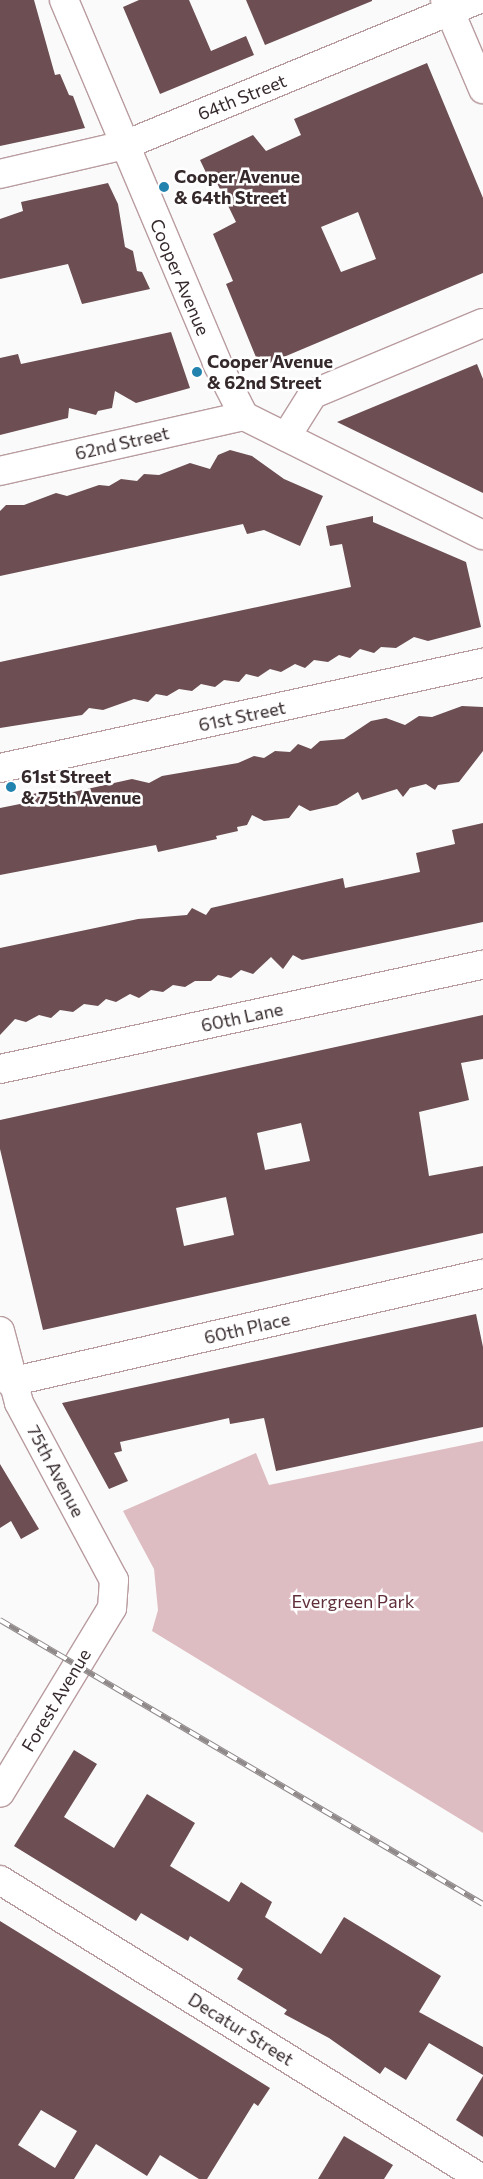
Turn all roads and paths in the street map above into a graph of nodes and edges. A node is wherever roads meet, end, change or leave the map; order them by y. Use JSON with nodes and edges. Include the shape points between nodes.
{"nodes":[{"id":1,"x":64,"y":0,"type":"edge"},
{"id":2,"x":477,"y":0,"type":"edge"},
{"id":3,"x":448,"y":6,"type":"edge"},
{"id":4,"x":483,"y":89,"type":"edge"},
{"id":5,"x":125,"y":145,"type":"junction"},
{"id":6,"x":0,"y":174,"type":"edge"},
{"id":7,"x":483,"y":324,"type":"edge"},
{"id":8,"x":244,"y":416,"type":"junction"},
{"id":9,"x":286,"y":437,"type":"junction"},
{"id":10,"x":0,"y":471,"type":"edge"},
{"id":11,"x":483,"y":535,"type":"edge"},
{"id":12,"x":483,"y":663,"type":"edge"},
{"id":13,"x":0,"y":768,"type":"edge"},
{"id":14,"x":483,"y":965,"type":"edge"},
{"id":15,"x":0,"y":1070,"type":"edge"},
{"id":16,"x":483,"y":1274,"type":"edge"},
{"id":17,"x":0,"y":1331,"type":"edge"},
{"id":18,"x":10,"y":1382,"type":"junction"},
{"id":19,"x":112,"y":1608,"type":"joint"},
{"id":20,"x":0,"y":1793,"type":"edge"},
{"id":21,"x":0,"y":1880,"type":"edge"},
{"id":22,"x":482,"y":2179,"type":"edge"}],
"edges":[{"from":1,"to":5,"type":"street","name":"Cooper Avenue"},
{"from":2,"to":3,"type":"street","name":"64th Street"},
{"from":3,"to":4,"type":"street"},
{"from":3,"to":5,"type":"street","name":"64th Street"},
{"from":5,"to":6,"type":"street","name":"64th Street"},
{"from":5,"to":8,"type":"street","name":"Cooper Avenue","via":[[217,363]]},
{"from":7,"to":9,"type":"street","via":[[313,394]]},
{"from":8,"to":9,"type":"street"},
{"from":8,"to":10,"type":"street","name":"62nd Street"},
{"from":9,"to":11,"type":"street"},
{"from":12,"to":13,"type":"street","name":"61st Street"},
{"from":14,"to":15,"type":"street","name":"60th Lane"},
{"from":16,"to":18,"type":"street","name":"60th Place"},
{"from":17,"to":18,"type":"street","name":"75th Avenue"},
{"from":18,"to":19,"type":"street","name":"75th Avenue","via":[[114,1580]]},
{"from":19,"to":20,"type":"street","name":"Forest Avenue"},
{"from":21,"to":22,"type":"street","name":"Decatur Street"}]}
